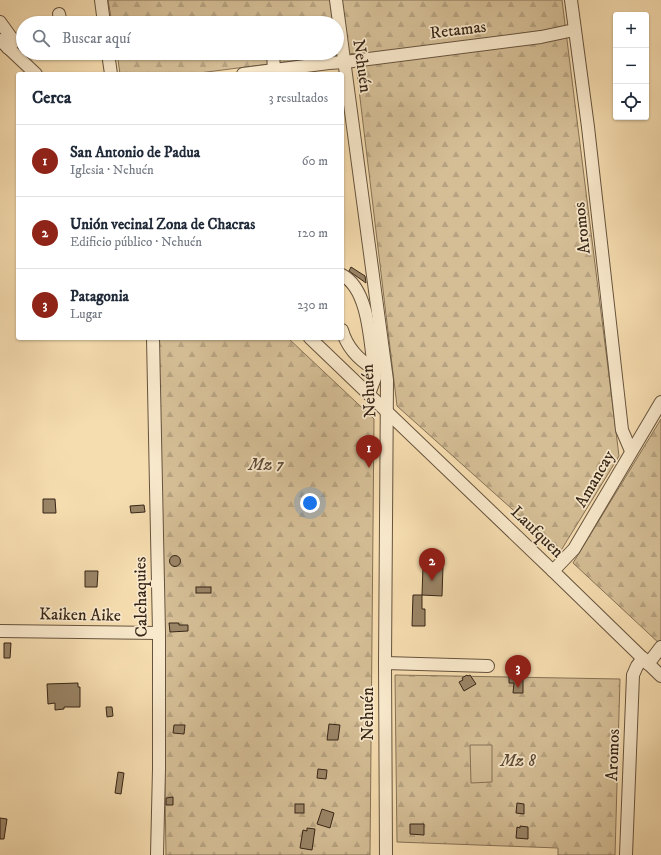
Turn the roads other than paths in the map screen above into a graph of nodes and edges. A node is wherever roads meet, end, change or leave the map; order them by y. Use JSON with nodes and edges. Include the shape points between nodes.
{"nodes":[{"id":1,"x":101,"y":0,"type":"edge"},
{"id":2,"x":336,"y":0,"type":"edge"},
{"id":3,"x":571,"y":0,"type":"edge"},
{"id":4,"x":103,"y":16,"type":"edge"},
{"id":5,"x":338,"y":16,"type":"edge"},
{"id":6,"x":0,"y":22,"type":"edge"},
{"id":7,"x":574,"y":30,"type":"junction"},
{"id":8,"x":4,"y":44,"type":"edge"},
{"id":9,"x":16,"y":55,"type":"edge"},
{"id":10,"x":344,"y":55,"type":"edge"},
{"id":11,"x":21,"y":60,"type":"edge"},
{"id":12,"x":109,"y":60,"type":"edge"},
{"id":13,"x":273,"y":60,"type":"edge"},
{"id":14,"x":345,"y":62,"type":"junction"},
{"id":15,"x":274,"y":70,"type":"junction"},
{"id":16,"x":34,"y":72,"type":"edge"},
{"id":17,"x":111,"y":72,"type":"edge"},
{"id":18,"x":258,"y":72,"type":"edge"},
{"id":19,"x":344,"y":276,"type":"edge"},
{"id":20,"x":153,"y":340,"type":"edge"},
{"id":21,"x":312,"y":340,"type":"edge"},
{"id":22,"x":344,"y":340,"type":"edge"},
{"id":23,"x":374,"y":369,"type":"junction"},
{"id":24,"x":369,"y":394,"type":"junction"},
{"id":25,"x":661,"y":402,"type":"edge"},
{"id":26,"x":388,"y":413,"type":"junction"},
{"id":27,"x":631,"y":451,"type":"junction"},
{"id":28,"x":553,"y":570,"type":"junction"},
{"id":29,"x":0,"y":631,"type":"edge"},
{"id":30,"x":159,"y":633,"type":"junction"},
{"id":31,"x":661,"y":647,"type":"edge"},
{"id":32,"x":646,"y":661,"type":"junction"},
{"id":33,"x":385,"y":663,"type":"junction"},
{"id":34,"x":488,"y":666,"type":"dead end"},
{"id":35,"x":661,"y":676,"type":"edge"},
{"id":36,"x":157,"y":855,"type":"edge"},
{"id":37,"x":386,"y":855,"type":"edge"},
{"id":38,"x":626,"y":855,"type":"edge"}],
"edges":[{"from":1,"to":4,"type":"street"},
{"from":2,"to":5,"type":"street","name":"Nehuén"},
{"from":3,"to":7,"type":"street","name":"Aromos"},
{"from":6,"to":8,"type":"street","via":[[14,40],[13,43]]},
{"from":7,"to":14,"type":"street","name":"Retamas","via":[[541,37]]},
{"from":7,"to":27,"type":"street","name":"Aromos","via":[[588,127],[622,430]]},
{"from":8,"to":9,"type":"street"},
{"from":10,"to":14,"type":"street","name":"Nehuén"},
{"from":11,"to":16,"type":"street"},
{"from":12,"to":17,"type":"street"},
{"from":13,"to":15,"type":"street"},
{"from":14,"to":15,"type":"street","name":"Retamas"},
{"from":14,"to":26,"type":"street","name":"Nehuén","via":[[388,380]]},
{"from":15,"to":18,"type":"street","name":"Retamas"},
{"from":19,"to":23,"type":"street","via":[[350,280],[360,295]]},
{"from":20,"to":30,"type":"street","name":"Calchaquies"},
{"from":21,"to":24,"type":"street","name":"Laufquen"},
{"from":22,"to":23,"type":"street","via":[[348,347]]},
{"from":23,"to":24,"type":"street","via":[[375,378]]},
{"from":24,"to":26,"type":"street","name":"Laufquen"},
{"from":25,"to":27,"type":"street","name":"Amancay"},
{"from":26,"to":28,"type":"street","name":"Laufquen"},
{"from":26,"to":33,"type":"street","name":"Nehuén"},
{"from":27,"to":28,"type":"street","name":"Amancay","via":[[574,549]]},
{"from":28,"to":32,"type":"street","name":"Laufquen"},
{"from":29,"to":30,"type":"street","name":"Kaiken Aike"},
{"from":30,"to":36,"type":"street","name":"Calchaquies"},
{"from":31,"to":32,"type":"street","name":"Aromos"},
{"from":32,"to":35,"type":"street","name":"Laufquen"},
{"from":32,"to":38,"type":"street","name":"Aromos","via":[[637,666],[633,675]]},
{"from":33,"to":34,"type":"street"},
{"from":33,"to":37,"type":"street","name":"Nehuén"}]}
